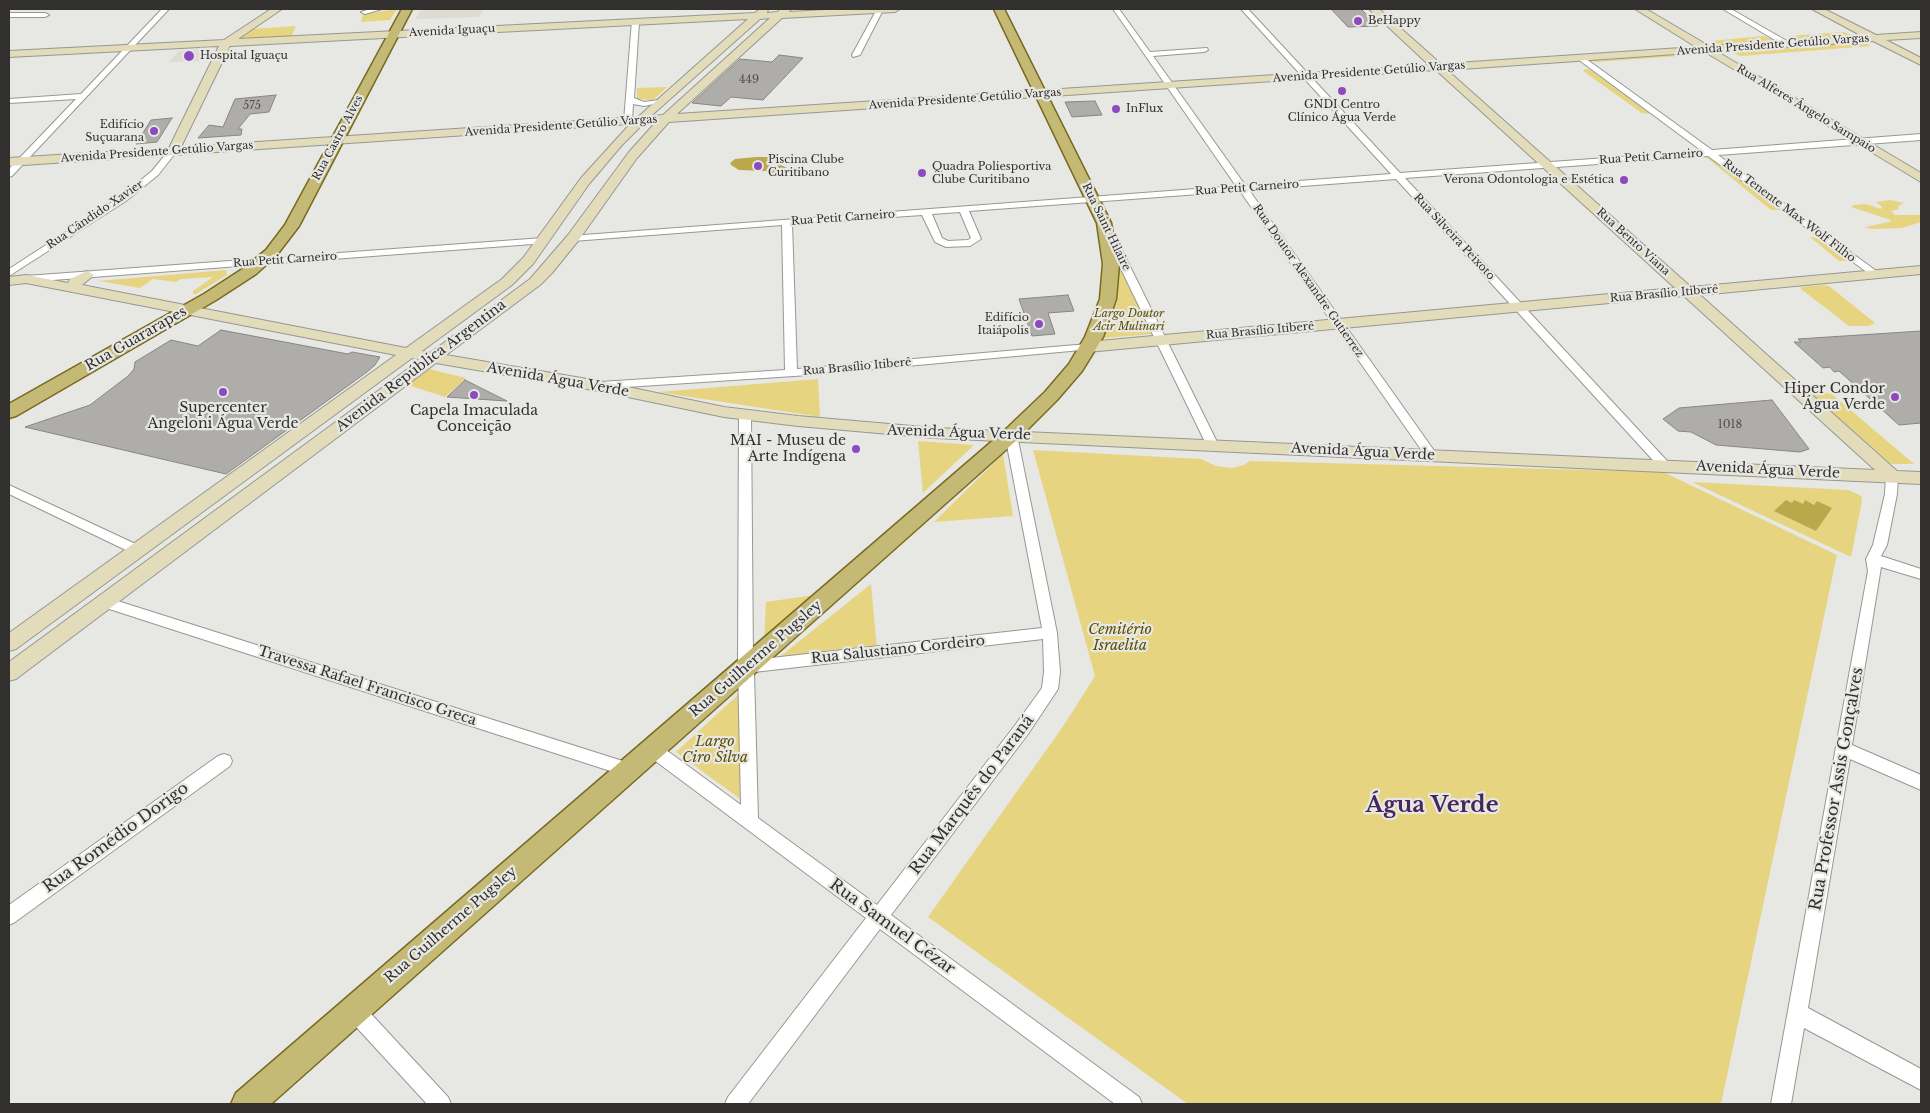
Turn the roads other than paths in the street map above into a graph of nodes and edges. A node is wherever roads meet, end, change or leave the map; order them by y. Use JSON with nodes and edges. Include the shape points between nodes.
{"nodes":[{"id":1,"x":166,"y":9,"type":"edge"},
{"id":2,"x":277,"y":9,"type":"edge"},
{"id":3,"x":379,"y":9,"type":"edge"},
{"id":4,"x":407,"y":9,"type":"edge"},
{"id":5,"x":636,"y":9,"type":"edge"},
{"id":6,"x":766,"y":9,"type":"edge"},
{"id":7,"x":895,"y":9,"type":"edge"},
{"id":8,"x":999,"y":9,"type":"edge"},
{"id":9,"x":1116,"y":9,"type":"edge"},
{"id":10,"x":1244,"y":9,"type":"edge"},
{"id":11,"x":1374,"y":9,"type":"edge"},
{"id":12,"x":1640,"y":9,"type":"edge"},
{"id":13,"x":1726,"y":9,"type":"edge"},
{"id":14,"x":1817,"y":9,"type":"edge"},
{"id":15,"x":880,"y":10,"type":"edge"},
{"id":16,"x":783,"y":11,"type":"edge"},
{"id":17,"x":365,"y":12,"type":"dead end"},
{"id":18,"x":9,"y":15,"type":"edge"},
{"id":19,"x":45,"y":15,"type":"dead end"},
{"id":20,"x":757,"y":16,"type":"junction"},
{"id":21,"x":635,"y":22,"type":"junction"},
{"id":22,"x":393,"y":34,"type":"junction"},
{"id":23,"x":1921,"y":35,"type":"edge"},
{"id":24,"x":1874,"y":38,"type":"junction"},
{"id":25,"x":226,"y":43,"type":"junction"},
{"id":26,"x":1788,"y":44,"type":"junction"},
{"id":27,"x":128,"y":48,"type":"junction"},
{"id":28,"x":1707,"y":49,"type":"junction"},
{"id":29,"x":1204,"y":50,"type":"dead end"},
{"id":30,"x":9,"y":54,"type":"edge"},
{"id":31,"x":1148,"y":54,"type":"junction"},
{"id":32,"x":856,"y":55,"type":"dead end"},
{"id":33,"x":1582,"y":58,"type":"junction"},
{"id":34,"x":1921,"y":62,"type":"edge"},
{"id":35,"x":1439,"y":67,"type":"junction"},
{"id":36,"x":1306,"y":76,"type":"junction"},
{"id":37,"x":1170,"y":85,"type":"junction"},
{"id":38,"x":1041,"y":94,"type":"junction"},
{"id":39,"x":82,"y":96,"type":"junction"},
{"id":40,"x":630,"y":98,"type":"junction"},
{"id":41,"x":9,"y":101,"type":"edge"},
{"id":42,"x":659,"y":102,"type":"junction"},
{"id":43,"x":664,"y":119,"type":"junction"},
{"id":44,"x":634,"y":121,"type":"junction"},
{"id":45,"x":1921,"y":137,"type":"edge"},
{"id":46,"x":337,"y":141,"type":"junction"},
{"id":47,"x":1861,"y":142,"type":"junction"},
{"id":48,"x":173,"y":151,"type":"junction"},
{"id":49,"x":1711,"y":153,"type":"junction"},
{"id":50,"x":15,"y":162,"type":"edge"},
{"id":51,"x":1548,"y":165,"type":"junction"},
{"id":52,"x":9,"y":174,"type":"edge"},
{"id":53,"x":1398,"y":176,"type":"junction"},
{"id":54,"x":1921,"y":178,"type":"edge"},
{"id":55,"x":1243,"y":188,"type":"junction"},
{"id":56,"x":1092,"y":199,"type":"junction"},
{"id":57,"x":963,"y":209,"type":"junction"},
{"id":58,"x":926,"y":212,"type":"junction"},
{"id":59,"x":787,"y":222,"type":"junction"},
{"id":60,"x":1104,"y":223,"type":"junction"},
{"id":61,"x":573,"y":238,"type":"junction"},
{"id":62,"x":543,"y":240,"type":"junction"},
{"id":63,"x":261,"y":262,"type":"junction"},
{"id":64,"x":1921,"y":270,"type":"edge"},
{"id":65,"x":9,"y":273,"type":"edge"},
{"id":66,"x":87,"y":275,"type":"junction"},
{"id":67,"x":1875,"y":275,"type":"junction"},
{"id":68,"x":26,"y":279,"type":"junction"},
{"id":69,"x":9,"y":281,"type":"edge"},
{"id":70,"x":74,"y":289,"type":"junction"},
{"id":71,"x":1688,"y":292,"type":"junction"},
{"id":72,"x":1519,"y":308,"type":"junction"},
{"id":73,"x":187,"y":310,"type":"junction"},
{"id":74,"x":1339,"y":324,"type":"junction"},
{"id":75,"x":1161,"y":340,"type":"junction"},
{"id":76,"x":1088,"y":347,"type":"junction"},
{"id":77,"x":408,"y":353,"type":"junction"},
{"id":78,"x":434,"y":358,"type":"junction"},
{"id":79,"x":790,"y":373,"type":"junction"},
{"id":80,"x":599,"y":386,"type":"junction"},
{"id":81,"x":9,"y":412,"type":"edge"},
{"id":82,"x":745,"y":415,"type":"junction"},
{"id":83,"x":1011,"y":435,"type":"junction"},
{"id":84,"x":1212,"y":444,"type":"junction"},
{"id":85,"x":1431,"y":455,"type":"junction"},
{"id":86,"x":1664,"y":466,"type":"junction"},
{"id":87,"x":1892,"y":476,"type":"junction"},
{"id":88,"x":1921,"y":478,"type":"edge"},
{"id":89,"x":9,"y":489,"type":"edge"},
{"id":90,"x":137,"y":550,"type":"junction"},
{"id":91,"x":1873,"y":558,"type":"junction"},
{"id":92,"x":1921,"y":574,"type":"edge"},
{"id":93,"x":105,"y":602,"type":"junction"},
{"id":94,"x":1050,"y":633,"type":"junction"},
{"id":95,"x":9,"y":643,"type":"edge"},
{"id":96,"x":746,"y":667,"type":"junction"},
{"id":97,"x":9,"y":673,"type":"edge"},
{"id":98,"x":652,"y":749,"type":"junction"},
{"id":99,"x":1844,"y":749,"type":"junction"},
{"id":100,"x":224,"y":760,"type":"dead end"},
{"id":101,"x":629,"y":770,"type":"junction"},
{"id":102,"x":1921,"y":783,"type":"edge"},
{"id":103,"x":750,"y":822,"type":"junction"},
{"id":104,"x":9,"y":916,"type":"edge"},
{"id":105,"x":878,"y":917,"type":"junction"},
{"id":106,"x":354,"y":1010,"type":"junction"},
{"id":107,"x":1797,"y":1013,"type":"junction"},
{"id":108,"x":1921,"y":1080,"type":"edge"},
{"id":109,"x":247,"y":1104,"type":"edge"},
{"id":110,"x":441,"y":1104,"type":"edge"},
{"id":111,"x":735,"y":1104,"type":"edge"},
{"id":112,"x":1132,"y":1104,"type":"edge"},
{"id":113,"x":1781,"y":1104,"type":"edge"}],
"edges":[{"from":1,"to":27,"type":"street"},
{"from":2,"to":25,"type":"main road"},
{"from":3,"to":17,"type":"street"},
{"from":4,"to":22,"type":"main road","name":"Rua Castro Alves"},
{"from":5,"to":21,"type":"main road"},
{"from":6,"to":20,"type":"main road","name":"Avenida República Argentina"},
{"from":7,"to":15,"type":"main road","name":"Avenida Iguaçu"},
{"from":8,"to":38,"type":"main road","name":"Rua Saint Hilaire"},
{"from":9,"to":31,"type":"street","name":"Rua Doutor Alexandre Gutierrez"},
{"from":10,"to":36,"type":"street","name":"Rua Silveira Peixoto"},
{"from":11,"to":35,"type":"main road","name":"Rua Bento Viana"},
{"from":12,"to":28,"type":"main road","name":"Rua Alferes Ângelo Sampaio"},
{"from":13,"to":26,"type":"street"},
{"from":14,"to":24,"type":"main road"},
{"from":15,"to":16,"type":"main road","name":"Avenida Iguaçu","via":[[801,14]]},
{"from":15,"to":32,"type":"street"},
{"from":16,"to":20,"type":"main road","name":"Avenida Iguaçu"},
{"from":16,"to":43,"type":"main road","name":"Avenida República Argentina"},
{"from":18,"to":19,"type":"street"},
{"from":20,"to":21,"type":"main road","name":"Avenida Iguaçu"},
{"from":20,"to":42,"type":"main road","name":"Avenida República Argentina"},
{"from":21,"to":22,"type":"main road","name":"Avenida Iguaçu"},
{"from":21,"to":40,"type":"street"},
{"from":22,"to":25,"type":"main road","name":"Avenida Iguaçu"},
{"from":22,"to":46,"type":"main road","name":"Rua Castro Alves"},
{"from":23,"to":24,"type":"main road","name":"Avenida Presidente Getúlio Vargas"},
{"from":24,"to":26,"type":"main road","name":"Avenida Presidente Getúlio Vargas"},
{"from":24,"to":34,"type":"main road"},
{"from":25,"to":27,"type":"main road","name":"Avenida Iguaçu"},
{"from":25,"to":48,"type":"main road","name":"Rua Cândido Xavier"},
{"from":26,"to":28,"type":"main road","name":"Avenida Presidente Getúlio Vargas"},
{"from":27,"to":30,"type":"main road","name":"Avenida Iguaçu"},
{"from":27,"to":39,"type":"street"},
{"from":28,"to":33,"type":"main road","name":"Avenida Presidente Getúlio Vargas"},
{"from":28,"to":47,"type":"main road","name":"Rua Alferes Ângelo Sampaio"},
{"from":29,"to":31,"type":"street"},
{"from":31,"to":37,"type":"street","name":"Rua Doutor Alexandre Gutierrez"},
{"from":33,"to":35,"type":"main road","name":"Avenida Presidente Getúlio Vargas"},
{"from":33,"to":49,"type":"street","name":"Rua Tenente Max Wolf Filho"},
{"from":35,"to":36,"type":"main road","name":"Avenida Presidente Getúlio Vargas"},
{"from":35,"to":51,"type":"main road","name":"Rua Bento Viana"},
{"from":36,"to":37,"type":"main road","name":"Avenida Presidente Getúlio Vargas"},
{"from":36,"to":53,"type":"street","name":"Rua Silveira Peixoto"},
{"from":37,"to":38,"type":"main road","name":"Avenida Presidente Getúlio Vargas"},
{"from":37,"to":55,"type":"street","name":"Rua Doutor Alexandre Gutierrez"},
{"from":38,"to":43,"type":"main road","name":"Avenida Presidente Getúlio Vargas"},
{"from":38,"to":56,"type":"main road","name":"Rua Saint Hilaire"},
{"from":39,"to":41,"type":"street"},
{"from":39,"to":50,"type":"street"},
{"from":40,"to":42,"type":"street","via":[[637,103]]},
{"from":40,"to":44,"type":"street"},
{"from":42,"to":44,"type":"main road","name":"Avenida República Argentina"},
{"from":43,"to":44,"type":"main road","name":"Avenida Presidente Getúlio Vargas"},
{"from":43,"to":61,"type":"main road","name":"Avenida República Argentina","via":[[633,155]]},
{"from":44,"to":46,"type":"main road","name":"Avenida Presidente Getúlio Vargas"},
{"from":44,"to":62,"type":"main road","name":"Avenida República Argentina"},
{"from":45,"to":47,"type":"street","name":"Rua Petit Carneiro"},
{"from":46,"to":48,"type":"main road","name":"Avenida Presidente Getúlio Vargas"},
{"from":46,"to":63,"type":"main road","name":"Rua Castro Alves","via":[[286,235]]},
{"from":47,"to":49,"type":"street","name":"Rua Petit Carneiro"},
{"from":47,"to":54,"type":"main road","name":"Rua Alferes Ângelo Sampaio"},
{"from":48,"to":50,"type":"main road","name":"Avenida Presidente Getúlio Vargas"},
{"from":48,"to":65,"type":"street","name":"Rua Cândido Xavier","via":[[155,173],[130,194]]},
{"from":49,"to":51,"type":"street","name":"Rua Petit Carneiro"},
{"from":49,"to":67,"type":"street","name":"Rua Tenente Max Wolf Filho"},
{"from":50,"to":52,"type":"street"},
{"from":51,"to":53,"type":"street","name":"Rua Petit Carneiro"},
{"from":51,"to":71,"type":"main road","name":"Rua Bento Viana"},
{"from":53,"to":55,"type":"street","name":"Rua Petit Carneiro"},
{"from":53,"to":72,"type":"street","name":"Rua Silveira Peixoto"},
{"from":55,"to":56,"type":"street","name":"Rua Petit Carneiro"},
{"from":55,"to":74,"type":"street","name":"Rua Doutor Alexandre Gutierrez"},
{"from":56,"to":57,"type":"street","name":"Rua Petit Carneiro"},
{"from":56,"to":60,"type":"main road","name":"Rua Saint Hilaire"},
{"from":57,"to":58,"type":"street","name":"Rua Petit Carneiro"},
{"from":57,"to":58,"type":"street","via":[[976,240],[970,243],[946,244],[938,240]]},
{"from":58,"to":59,"type":"street","name":"Rua Petit Carneiro"},
{"from":59,"to":61,"type":"street","name":"Rua Petit Carneiro"},
{"from":59,"to":79,"type":"street"},
{"from":60,"to":75,"type":"street","name":"Rua Saint Hilaire"},
{"from":60,"to":76,"type":"main road","name":"Rua Guilherme Pugsley","via":[[1110,255],[1110,282],[1103,316]]},
{"from":61,"to":78,"type":"main road","name":"Avenida República Argentina","via":[[535,282]]},
{"from":62,"to":63,"type":"street","name":"Rua Petit Carneiro"},
{"from":62,"to":77,"type":"main road","name":"Avenida República Argentina","via":[[520,271],[507,282]]},
{"from":63,"to":66,"type":"street","name":"Rua Petit Carneiro"},
{"from":63,"to":73,"type":"main road","name":"Rua Guararapes"},
{"from":64,"to":67,"type":"main road","name":"Rua Brasílio Itiberê"},
{"from":66,"to":68,"type":"street","name":"Rua Petit Carneiro"},
{"from":66,"to":70,"type":"main road","via":[[75,282]]},
{"from":67,"to":71,"type":"main road","name":"Rua Brasílio Itiberê"},
{"from":68,"to":69,"type":"main road","name":"Avenida Água Verde"},
{"from":68,"to":70,"type":"main road","name":"Avenida Água Verde"},
{"from":70,"to":73,"type":"main road","name":"Avenida Água Verde"},
{"from":71,"to":72,"type":"main road","name":"Rua Brasílio Itiberê"},
{"from":71,"to":87,"type":"main road","name":"Rua Bento Viana"},
{"from":72,"to":74,"type":"main road","name":"Rua Brasílio Itiberê"},
{"from":72,"to":86,"type":"street","name":"Rua Silveira Peixoto"},
{"from":73,"to":77,"type":"main road","name":"Avenida Água Verde"},
{"from":73,"to":81,"type":"main road","name":"Rua Guararapes"},
{"from":74,"to":75,"type":"main road","name":"Rua Brasílio Itiberê"},
{"from":74,"to":85,"type":"street","name":"Rua Doutor Alexandre Gutierrez"},
{"from":75,"to":76,"type":"main road","name":"Rua Brasílio Itiberê"},
{"from":75,"to":84,"type":"street","name":"Rua Saint Hilaire"},
{"from":76,"to":79,"type":"street","name":"Rua Brasílio Itiberê"},
{"from":76,"to":83,"type":"main road","name":"Rua Guilherme Pugsley","via":[[1064,382]]},
{"from":77,"to":78,"type":"main road","name":"Avenida Água Verde"},
{"from":77,"to":90,"type":"main road","name":"Avenida República Argentina"},
{"from":78,"to":80,"type":"main road","name":"Avenida Água Verde"},
{"from":78,"to":93,"type":"main road","name":"Avenida República Argentina"},
{"from":79,"to":80,"type":"street","name":"Rua Brasílio Itiberê"},
{"from":80,"to":82,"type":"main road","name":"Avenida Água Verde"},
{"from":82,"to":83,"type":"main road","name":"Avenida Água Verde","via":[[887,430]]},
{"from":82,"to":96,"type":"street"},
{"from":83,"to":84,"type":"main road","name":"Avenida Água Verde"},
{"from":83,"to":94,"type":"street","name":"Rua Marquês do Paraná"},
{"from":83,"to":96,"type":"main road","name":"Rua Guilherme Pugsley"},
{"from":84,"to":85,"type":"main road","name":"Avenida Água Verde"},
{"from":85,"to":86,"type":"main road","name":"Avenida Água Verde"},
{"from":86,"to":87,"type":"main road","name":"Avenida Água Verde"},
{"from":87,"to":88,"type":"main road","name":"Avenida Água Verde"},
{"from":87,"to":91,"type":"street","name":"Rua Professor Assis Gonçalves","via":[[1880,545]]},
{"from":89,"to":90,"type":"street"},
{"from":90,"to":95,"type":"main road","name":"Avenida República Argentina"},
{"from":91,"to":92,"type":"street"},
{"from":91,"to":99,"type":"street","name":"Rua Professor Assis Gonçalves","via":[[1876,571]]},
{"from":93,"to":97,"type":"main road","name":"Avenida República Argentina"},
{"from":93,"to":101,"type":"street","name":"Travessa Rafael Francisco Greca"},
{"from":94,"to":96,"type":"street","name":"Rua Salustiano Cordeiro"},
{"from":94,"to":105,"type":"street","name":"Rua Marquês do Paraná","via":[[1052,680],[1045,698]]},
{"from":96,"to":98,"type":"main road","name":"Rua Guilherme Pugsley"},
{"from":96,"to":103,"type":"street"},
{"from":98,"to":101,"type":"main road","name":"Rua Guilherme Pugsley"},
{"from":98,"to":103,"type":"street","name":"Rua Samuel Cézar"},
{"from":99,"to":102,"type":"street"},
{"from":99,"to":107,"type":"street","name":"Rua Professor Assis Gonçalves"},
{"from":100,"to":104,"type":"street","name":"Rua Romédio Dorigo"},
{"from":101,"to":106,"type":"main road","name":"Rua Guilherme Pugsley"},
{"from":103,"to":105,"type":"street","name":"Rua Samuel Cézar"},
{"from":105,"to":111,"type":"street","name":"Rua Marquês do Paraná"},
{"from":105,"to":112,"type":"street","name":"Rua Samuel Cézar"},
{"from":106,"to":109,"type":"main road","name":"Rua Guilherme Pugsley"},
{"from":106,"to":110,"type":"street"},
{"from":107,"to":108,"type":"street"},
{"from":107,"to":113,"type":"street","name":"Rua Professor Assis Gonçalves"}]}
